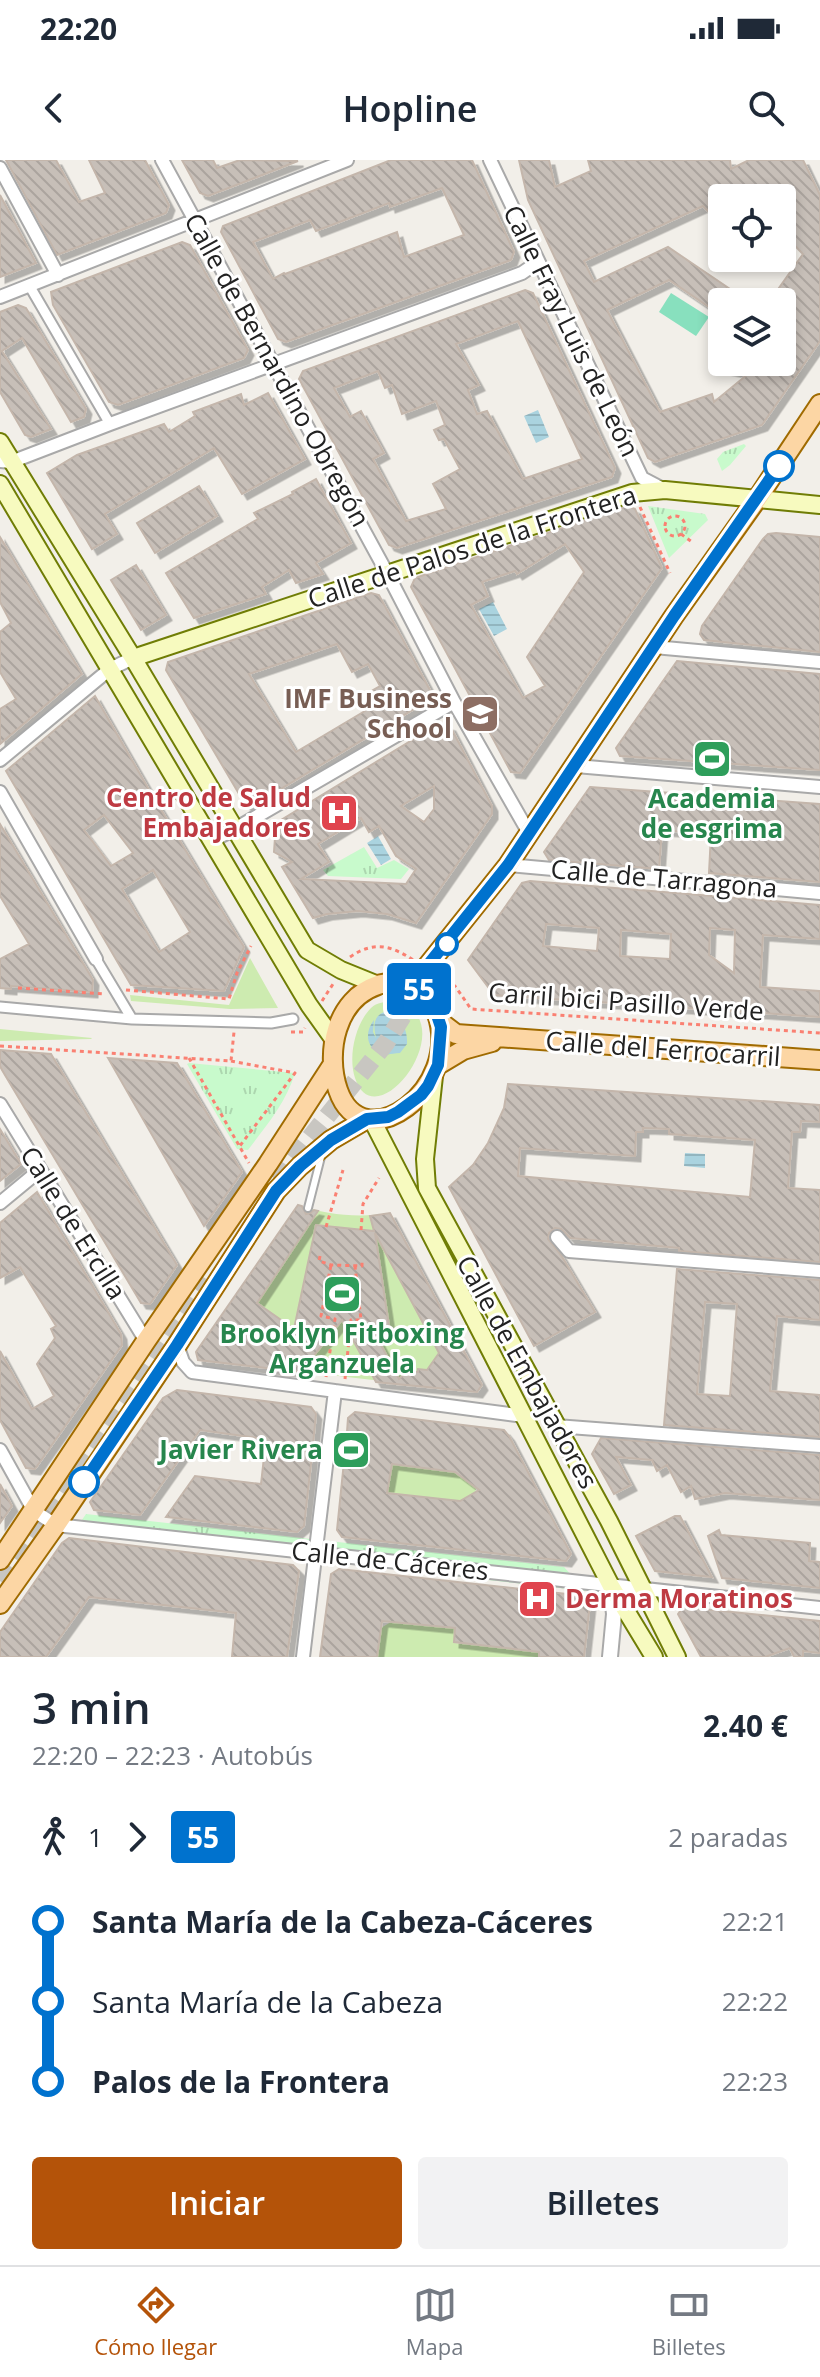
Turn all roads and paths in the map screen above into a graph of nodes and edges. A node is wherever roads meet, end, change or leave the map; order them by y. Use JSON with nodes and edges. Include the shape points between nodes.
{"nodes":[{"id":1,"x":162,"y":160,"type":"edge"},
{"id":2,"x":347,"y":160,"type":"edge"},
{"id":3,"x":490,"y":160,"type":"edge"},
{"id":4,"x":0,"y":168,"type":"edge"},
{"id":5,"x":195,"y":220,"type":"junction"},
{"id":6,"x":538,"y":262,"type":"junction"},
{"id":7,"x":58,"y":275,"type":"junction"},
{"id":8,"x":29,"y":285,"type":"junction"},
{"id":9,"x":0,"y":297,"type":"edge"},
{"id":10,"x":273,"y":365,"type":"junction"},
{"id":11,"x":820,"y":404,"type":"edge"},
{"id":12,"x":110,"y":424,"type":"junction"},
{"id":13,"x":0,"y":442,"type":"edge"},
{"id":14,"x":6,"y":462,"type":"edge"},
{"id":15,"x":0,"y":484,"type":"edge"},
{"id":16,"x":665,"y":490,"type":"junction"},
{"id":17,"x":757,"y":499,"type":"junction"},
{"id":18,"x":637,"y":500,"type":"dead end"},
{"id":19,"x":820,"y":505,"type":"edge"},
{"id":20,"x":681,"y":534,"type":"junction"},
{"id":21,"x":692,"y":542,"type":"dead end"},
{"id":22,"x":387,"y":573,"type":"junction"},
{"id":23,"x":670,"y":573,"type":"dead end"},
{"id":24,"x":654,"y":647,"type":"junction"},
{"id":25,"x":133,"y":658,"type":"junction"},
{"id":26,"x":820,"y":662,"type":"edge"},
{"id":27,"x":110,"y":669,"type":"junction"},
{"id":28,"x":454,"y":702,"type":"junction"},
{"id":29,"x":0,"y":760,"type":"edge"},
{"id":30,"x":576,"y":766,"type":"junction"},
{"id":31,"x":820,"y":787,"type":"edge"},
{"id":32,"x":0,"y":792,"type":"edge"},
{"id":33,"x":235,"y":829,"type":"junction"},
{"id":34,"x":529,"y":833,"type":"junction"},
{"id":35,"x":211,"y":841,"type":"junction"},
{"id":36,"x":508,"y":865,"type":"junction"},
{"id":37,"x":820,"y":893,"type":"edge"},
{"id":38,"x":251,"y":946,"type":"dead end"},
{"id":39,"x":410,"y":958,"type":"dead end"},
{"id":40,"x":96,"y":959,"type":"joint"},
{"id":41,"x":349,"y":960,"type":"dead end"},
{"id":42,"x":443,"y":979,"type":"dead end"},
{"id":43,"x":335,"y":980,"type":"dead end"},
{"id":44,"x":99,"y":984,"type":"dead end"},
{"id":45,"x":378,"y":985,"type":"junction"},
{"id":46,"x":412,"y":985,"type":"junction"},
{"id":47,"x":18,"y":988,"type":"dead end"},
{"id":48,"x":125,"y":990,"type":"dead end"},
{"id":49,"x":322,"y":1002,"type":"dead end"},
{"id":50,"x":0,"y":1007,"type":"edge"},
{"id":51,"x":132,"y":1019,"type":"junction"},
{"id":52,"x":293,"y":1019,"type":"dead end"},
{"id":53,"x":439,"y":1021,"type":"junction"},
{"id":54,"x":234,"y":1030,"type":"dead end"},
{"id":55,"x":820,"y":1033,"type":"edge"},
{"id":56,"x":506,"y":1038,"type":"junction"},
{"id":57,"x":334,"y":1040,"type":"junction"},
{"id":58,"x":0,"y":1046,"type":"edge"},
{"id":59,"x":189,"y":1058,"type":"junction"},
{"id":60,"x":820,"y":1060,"type":"edge"},
{"id":61,"x":231,"y":1061,"type":"junction"},
{"id":62,"x":333,"y":1064,"type":"junction"},
{"id":63,"x":436,"y":1071,"type":"junction"},
{"id":64,"x":0,"y":1104,"type":"edge"},
{"id":65,"x":370,"y":1120,"type":"junction"},
{"id":66,"x":324,"y":1146,"type":"junction"},
{"id":67,"x":239,"y":1147,"type":"junction"},
{"id":68,"x":251,"y":1166,"type":"dead end"},
{"id":69,"x":40,"y":1170,"type":"junction"},
{"id":70,"x":343,"y":1170,"type":"dead end"},
{"id":71,"x":379,"y":1178,"type":"dead end"},
{"id":72,"x":0,"y":1203,"type":"edge"},
{"id":73,"x":308,"y":1208,"type":"dead end"},
{"id":74,"x":326,"y":1227,"type":"dead end"},
{"id":75,"x":361,"y":1230,"type":"dead end"},
{"id":76,"x":557,"y":1237,"type":"dead end"},
{"id":77,"x":320,"y":1256,"type":"dead end"},
{"id":78,"x":362,"y":1260,"type":"dead end"},
{"id":79,"x":331,"y":1265,"type":"junction"},
{"id":80,"x":355,"y":1266,"type":"junction"},
{"id":81,"x":820,"y":1271,"type":"edge"},
{"id":82,"x":146,"y":1341,"type":"junction"},
{"id":83,"x":177,"y":1345,"type":"junction"},
{"id":84,"x":335,"y":1391,"type":"junction"},
{"id":85,"x":524,"y":1416,"type":"junction"},
{"id":86,"x":556,"y":1426,"type":"junction"},
{"id":87,"x":820,"y":1446,"type":"edge"},
{"id":88,"x":0,"y":1450,"type":"edge"},
{"id":89,"x":34,"y":1511,"type":"junction"},
{"id":90,"x":56,"y":1525,"type":"junction"},
{"id":91,"x":316,"y":1553,"type":"junction"},
{"id":92,"x":0,"y":1560,"type":"edge"},
{"id":93,"x":611,"y":1586,"type":"junction"},
{"id":94,"x":644,"y":1590,"type":"junction"},
{"id":95,"x":0,"y":1604,"type":"edge"},
{"id":96,"x":820,"y":1608,"type":"edge"},
{"id":97,"x":660,"y":1626,"type":"junction"},
{"id":98,"x":303,"y":1657,"type":"edge"},
{"id":99,"x":610,"y":1657,"type":"edge"},
{"id":100,"x":654,"y":1657,"type":"edge"},
{"id":101,"x":663,"y":1657,"type":"edge"},
{"id":102,"x":677,"y":1657,"type":"edge"}],
"edges":[{"from":1,"to":5,"type":"street","name":"Calle de Bernardino Obregón"},
{"from":2,"to":5,"type":"street"},
{"from":3,"to":6,"type":"street","name":"Calle Fray Luis de León"},
{"from":4,"to":7,"type":"street"},
{"from":5,"to":7,"type":"street"},
{"from":5,"to":10,"type":"street","name":"Calle de Bernardino Obregón"},
{"from":6,"to":10,"type":"street","via":[[522,273]]},
{"from":6,"to":16,"type":"street","name":"Calle Fray Luis de León","via":[[642,478]]},
{"from":7,"to":8,"type":"street"},
{"from":8,"to":9,"type":"street"},
{"from":8,"to":12,"type":"street"},
{"from":10,"to":12,"type":"street"},
{"from":10,"to":22,"type":"street","name":"Calle de Bernardino Obregón"},
{"from":11,"to":17,"type":"main road"},
{"from":12,"to":14,"type":"street"},
{"from":13,"to":14,"type":"main road"},
{"from":14,"to":25,"type":"main road"},
{"from":15,"to":27,"type":"main road"},
{"from":16,"to":17,"type":"main road","name":"Calle de Palos de la Frontera"},
{"from":16,"to":22,"type":"main road","name":"Calle de Palos de la Frontera","via":[[632,493]]},
{"from":17,"to":19,"type":"main road","name":"Calle de Palos de la Frontera"},
{"from":17,"to":24,"type":"main road"},
{"from":18,"to":23,"type":"path"},
{"from":20,"to":20,"type":"path","via":[[683,520],[668,519],[667,532]]},
{"from":20,"to":21,"type":"path"},
{"from":22,"to":25,"type":"main road","name":"Calle de Palos de la Frontera"},
{"from":22,"to":28,"type":"street","name":"Calle de Bernardino Obregón"},
{"from":24,"to":26,"type":"street"},
{"from":24,"to":30,"type":"main road"},
{"from":25,"to":27,"type":"street"},
{"from":25,"to":33,"type":"main road"},
{"from":27,"to":29,"type":"street"},
{"from":27,"to":35,"type":"main road"},
{"from":28,"to":33,"type":"street"},
{"from":28,"to":34,"type":"street","name":"Calle de Bernardino Obregón"},
{"from":30,"to":31,"type":"street"},
{"from":30,"to":34,"type":"main road"},
{"from":32,"to":40,"type":"street"},
{"from":33,"to":35,"type":"street"},
{"from":33,"to":45,"type":"main road","via":[[307,950]]},
{"from":34,"to":36,"type":"main road"},
{"from":35,"to":57,"type":"main road"},
{"from":36,"to":37,"type":"street","name":"Calle de Tarragona"},
{"from":36,"to":46,"type":"main road"},
{"from":38,"to":48,"type":"path","via":[[229,999]]},
{"from":39,"to":41,"type":"path","via":[[392,947],[379,947]]},
{"from":40,"to":51,"type":"street"},
{"from":42,"to":55,"type":"path","name":"Carril bici Pasillo Verde","via":[[471,1009]]},
{"from":43,"to":49,"type":"path"},
{"from":44,"to":47,"type":"path","via":[[105,994]]},
{"from":45,"to":46,"type":"main road"},
{"from":45,"to":57,"type":"main road","via":[[350,1005]]},
{"from":46,"to":53,"type":"main road","via":[[428,997]]},
{"from":50,"to":51,"type":"street"},
{"from":51,"to":52,"type":"street"},
{"from":53,"to":56,"type":"main road","name":"Calle del Ferrocarril","via":[[456,1034]]},
{"from":53,"to":63,"type":"main road","via":[[442,1042]]},
{"from":54,"to":61,"type":"path"},
{"from":56,"to":60,"type":"main road","name":"Calle del Ferrocarril"},
{"from":56,"to":63,"type":"main road","name":"Calle del Ferrocarril","via":[[463,1050]]},
{"from":57,"to":62,"type":"main road"},
{"from":58,"to":59,"type":"path"},
{"from":59,"to":61,"type":"path"},
{"from":59,"to":67,"type":"path"},
{"from":61,"to":67,"type":"path","via":[[295,1073]]},
{"from":62,"to":65,"type":"main road","via":[[344,1102]]},
{"from":62,"to":82,"type":"main road"},
{"from":63,"to":65,"type":"main road","via":[[405,1108]]},
{"from":63,"to":86,"type":"main road","name":"Calle de Embajadores","via":[[425,1159],[427,1188]]},
{"from":64,"to":69,"type":"street","name":"Calle de Ercilla"},
{"from":65,"to":66,"type":"main road"},
{"from":65,"to":85,"type":"main road","name":"Calle de Embajadores"},
{"from":66,"to":73,"type":"lane"},
{"from":66,"to":83,"type":"main road","via":[[276,1191]]},
{"from":67,"to":68,"type":"path"},
{"from":69,"to":72,"type":"street"},
{"from":69,"to":82,"type":"street","name":"Calle de Ercilla"},
{"from":70,"to":74,"type":"path"},
{"from":71,"to":75,"type":"path","via":[[363,1204]]},
{"from":76,"to":81,"type":"street","via":[[569,1251]]},
{"from":77,"to":79,"type":"path","via":[[319,1261]]},
{"from":78,"to":80,"type":"path","via":[[362,1266]]},
{"from":79,"to":80,"type":"path"},
{"from":79,"to":80,"type":"path","via":[[321,1316],[335,1319],[326,1379],[345,1381],[351,1320],[361,1320]]},
{"from":82,"to":89,"type":"main road"},
{"from":83,"to":84,"type":"street","via":[[192,1372]]},
{"from":83,"to":90,"type":"main road"},
{"from":84,"to":85,"type":"street"},
{"from":84,"to":91,"type":"street"},
{"from":85,"to":93,"type":"main road","name":"Calle de Embajadores"},
{"from":86,"to":87,"type":"street"},
{"from":86,"to":94,"type":"main road","name":"Calle de Embajadores"},
{"from":88,"to":89,"type":"street"},
{"from":89,"to":90,"type":"street"},
{"from":89,"to":92,"type":"main road"},
{"from":90,"to":91,"type":"street","name":"Calle de Cáceres"},
{"from":90,"to":95,"type":"main road"},
{"from":91,"to":93,"type":"street","name":"Calle de Cáceres"},
{"from":91,"to":98,"type":"street"},
{"from":93,"to":94,"type":"street","name":"Calle de Cáceres"},
{"from":93,"to":99,"type":"street"},
{"from":93,"to":100,"type":"main road","name":"Calle de Embajadores"},
{"from":94,"to":96,"type":"street","name":"Calle de Cáceres"},
{"from":94,"to":97,"type":"main road","name":"Calle de Embajadores"},
{"from":97,"to":101,"type":"street"},
{"from":97,"to":102,"type":"main road","name":"Calle de Embajadores"}]}
